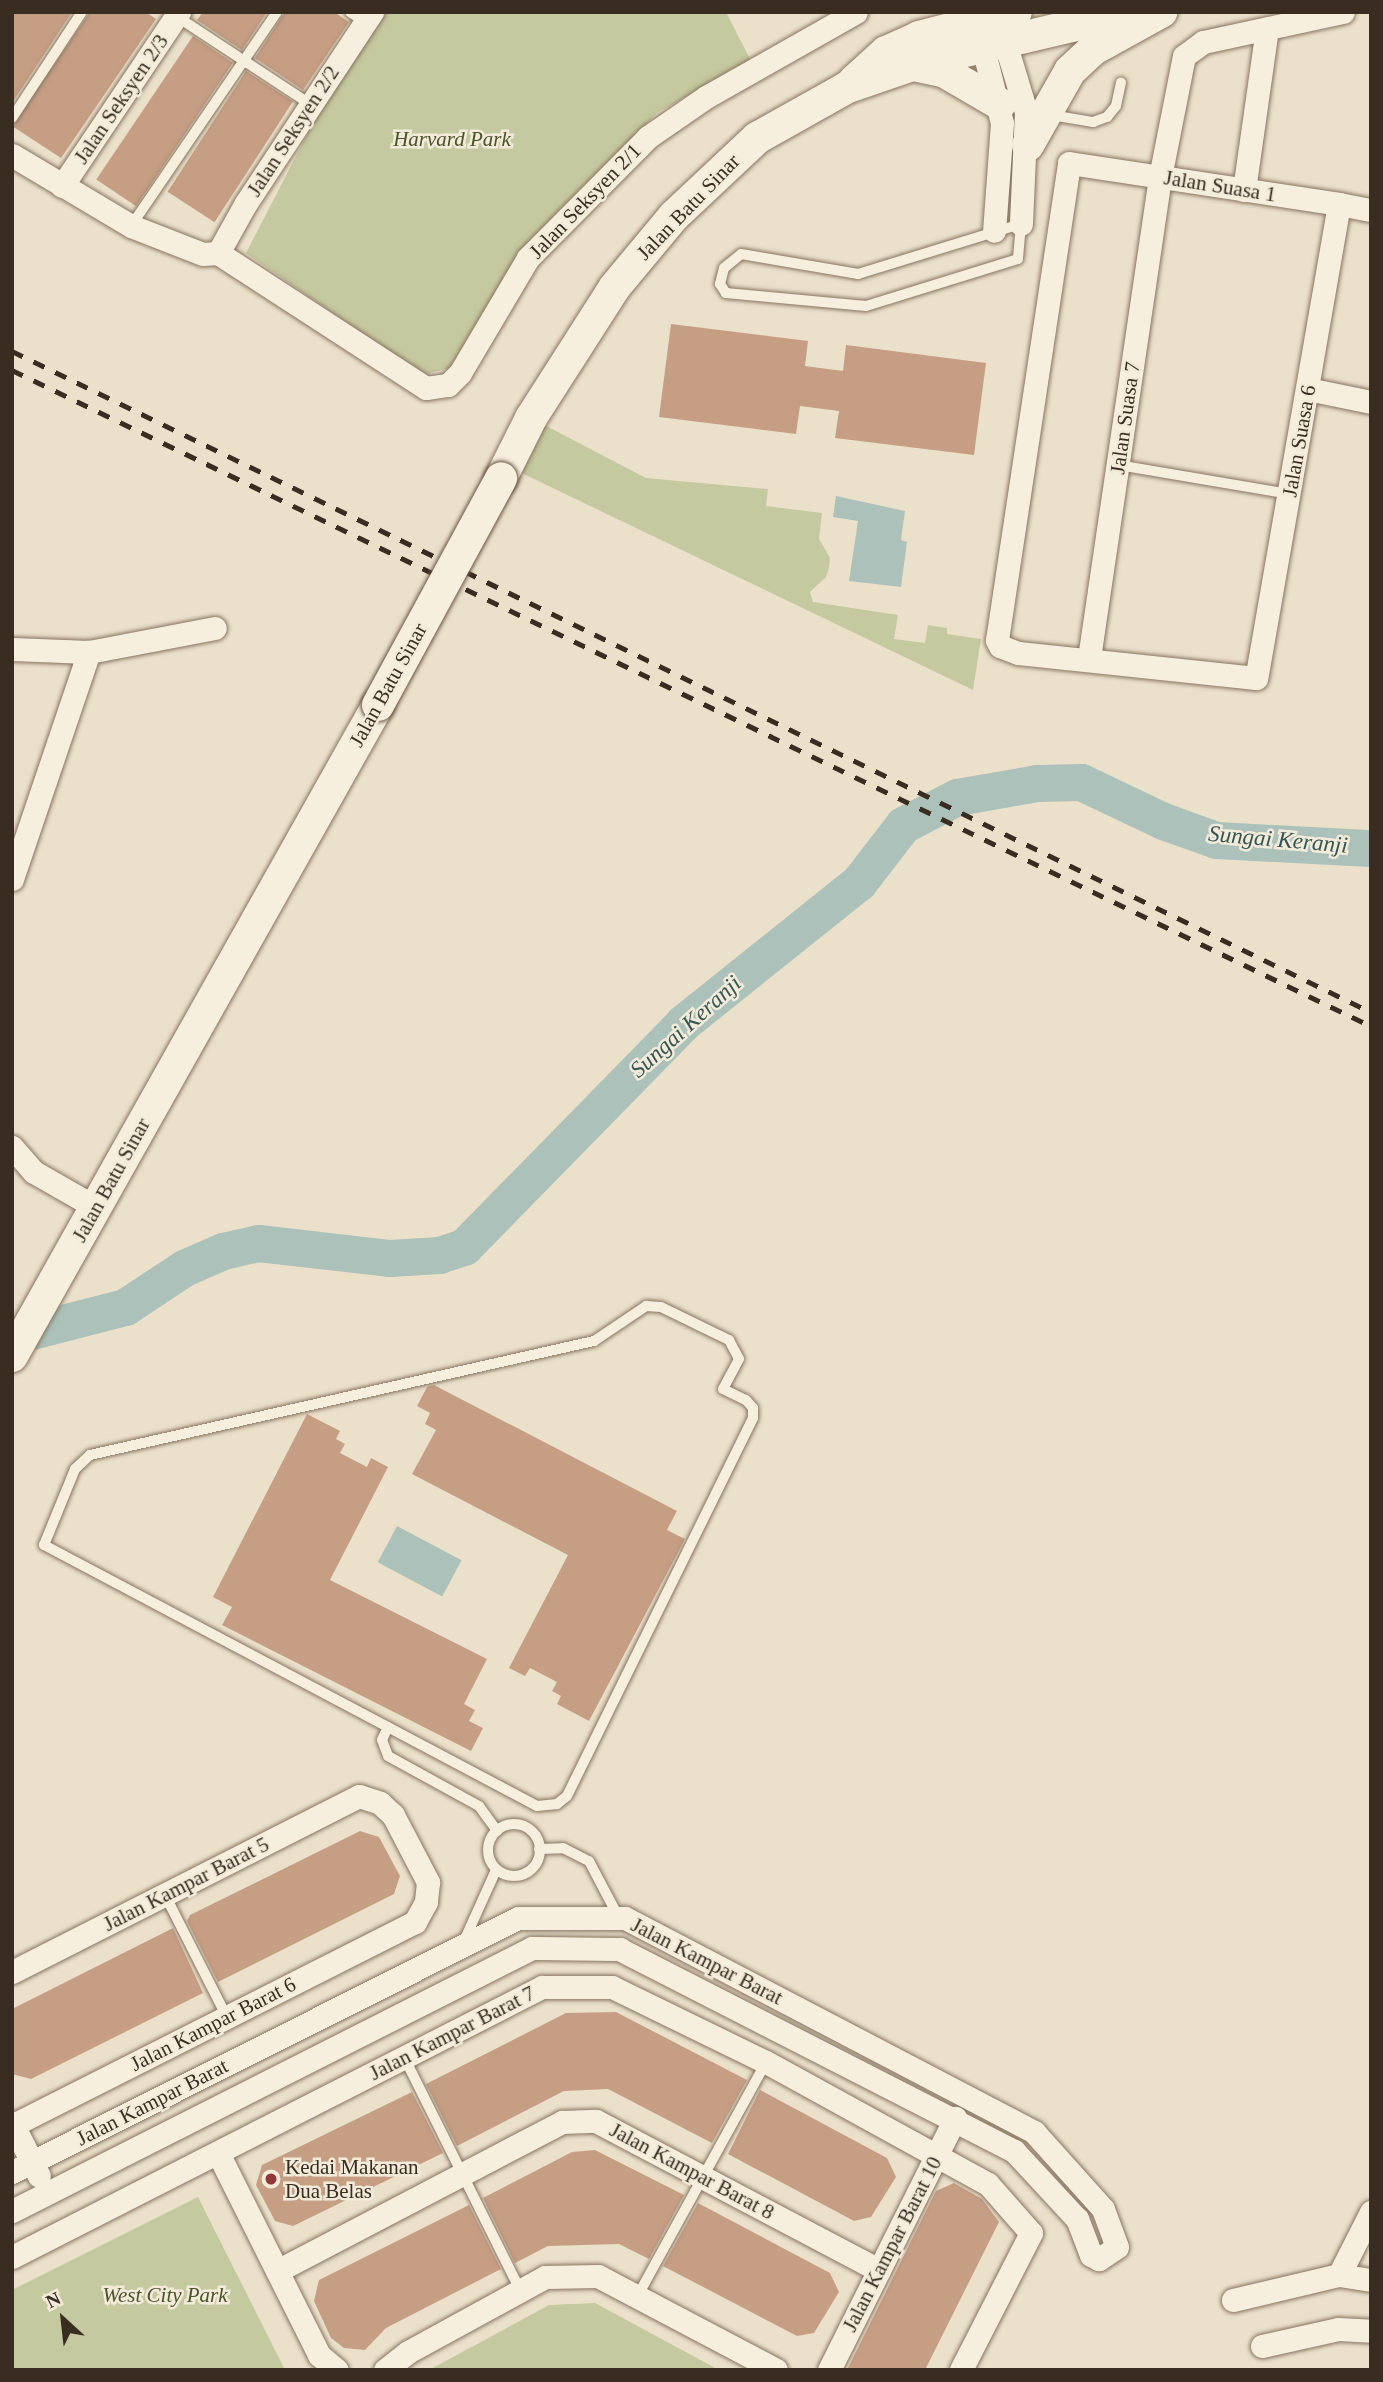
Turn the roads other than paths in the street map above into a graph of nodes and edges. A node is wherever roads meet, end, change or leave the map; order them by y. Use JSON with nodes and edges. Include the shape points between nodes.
{"nodes":[{"id":1,"x":82,"y":12,"type":"edge"},
{"id":2,"x":277,"y":12,"type":"edge"},
{"id":3,"x":856,"y":12,"type":"edge"},
{"id":4,"x":914,"y":12,"type":"edge"},
{"id":5,"x":1132,"y":12,"type":"edge"},
{"id":6,"x":1161,"y":12,"type":"edge"},
{"id":7,"x":1343,"y":12,"type":"edge"},
{"id":8,"x":175,"y":14,"type":"edge"},
{"id":9,"x":362,"y":16,"type":"edge"},
{"id":10,"x":981,"y":24,"type":"edge"},
{"id":11,"x":1268,"y":29,"type":"junction"},
{"id":12,"x":900,"y":59,"type":"junction"},
{"id":13,"x":244,"y":60,"type":"junction"},
{"id":14,"x":1121,"y":83,"type":"dead end"},
{"id":15,"x":310,"y":104,"type":"junction"},
{"id":16,"x":1000,"y":104,"type":"junction"},
{"id":17,"x":1045,"y":115,"type":"junction"},
{"id":18,"x":12,"y":118,"type":"edge"},
{"id":19,"x":1028,"y":145,"type":"junction"},
{"id":20,"x":12,"y":155,"type":"edge"},
{"id":21,"x":1160,"y":177,"type":"junction"},
{"id":22,"x":62,"y":186,"type":"junction"},
{"id":23,"x":1244,"y":190,"type":"junction"},
{"id":24,"x":1339,"y":204,"type":"junction"},
{"id":25,"x":1371,"y":210,"type":"edge"},
{"id":26,"x":1021,"y":224,"type":"junction"},
{"id":27,"x":131,"y":226,"type":"junction"},
{"id":28,"x":994,"y":231,"type":"junction"},
{"id":29,"x":218,"y":253,"type":"junction"},
{"id":30,"x":1308,"y":389,"type":"junction"},
{"id":31,"x":1371,"y":402,"type":"edge"},
{"id":32,"x":1118,"y":466,"type":"junction"},
{"id":33,"x":1290,"y":494,"type":"junction"},
{"id":34,"x":215,"y":628,"type":"dead end"},
{"id":35,"x":12,"y":649,"type":"edge"},
{"id":36,"x":89,"y":652,"type":"junction"},
{"id":37,"x":1089,"y":658,"type":"junction"},
{"id":38,"x":12,"y":879,"type":"edge"},
{"id":39,"x":12,"y":1147,"type":"edge"},
{"id":40,"x":96,"y":1207,"type":"junction"},
{"id":41,"x":12,"y":1356,"type":"edge"},
{"id":42,"x":388,"y":1727,"type":"junction"},
{"id":43,"x":496,"y":1831,"type":"junction"},
{"id":44,"x":539,"y":1849,"type":"junction"},
{"id":45,"x":496,"y":1870,"type":"junction"},
{"id":46,"x":165,"y":1895,"type":"junction"},
{"id":47,"x":619,"y":1918,"type":"junction"},
{"id":48,"x":415,"y":1922,"type":"joint"},
{"id":49,"x":462,"y":1947,"type":"junction"},
{"id":50,"x":12,"y":1972,"type":"edge"},
{"id":51,"x":227,"y":2017,"type":"junction"},
{"id":52,"x":880,"y":2052,"type":"junction"},
{"id":53,"x":404,"y":2057,"type":"junction"},
{"id":54,"x":766,"y":2062,"type":"junction"},
{"id":55,"x":868,"y":2074,"type":"junction"},
{"id":56,"x":956,"y":2118,"type":"junction"},
{"id":57,"x":13,"y":2124,"type":"edge"},
{"id":58,"x":218,"y":2153,"type":"junction"},
{"id":59,"x":936,"y":2157,"type":"junction"},
{"id":60,"x":22,"y":2167,"type":"edge"},
{"id":61,"x":462,"y":2173,"type":"junction"},
{"id":62,"x":703,"y":2177,"type":"junction"},
{"id":63,"x":47,"y":2193,"type":"junction"},
{"id":64,"x":12,"y":2211,"type":"edge"},
{"id":65,"x":1371,"y":2212,"type":"edge"},
{"id":66,"x":12,"y":2257,"type":"edge"},
{"id":67,"x":879,"y":2270,"type":"junction"},
{"id":68,"x":277,"y":2271,"type":"junction"},
{"id":69,"x":1339,"y":2275,"type":"junction"},
{"id":70,"x":1371,"y":2280,"type":"edge"},
{"id":71,"x":520,"y":2291,"type":"junction"},
{"id":72,"x":637,"y":2297,"type":"junction"},
{"id":73,"x":1233,"y":2300,"type":"dead end"},
{"id":74,"x":1371,"y":2331,"type":"edge"},
{"id":75,"x":1262,"y":2346,"type":"dead end"},
{"id":76,"x":337,"y":2370,"type":"edge"},
{"id":77,"x":386,"y":2370,"type":"edge"},
{"id":78,"x":776,"y":2370,"type":"edge"},
{"id":79,"x":829,"y":2370,"type":"edge"},
{"id":80,"x":961,"y":2370,"type":"edge"}],
"edges":[{"from":1,"to":18,"type":"lane"},
{"from":2,"to":13,"type":"lane"},
{"from":3,"to":29,"type":"street","name":"Jalan Seksyen 2/1","via":[[706,97],[648,137],[528,258],[460,373],[448,385],[426,388]]},
{"from":4,"to":12,"type":"street"},
{"from":5,"to":10,"type":"street","name":"Jalan Batu Sinar"},
{"from":6,"to":17,"type":"street","via":[[1094,49],[1070,71]]},
{"from":7,"to":11,"type":"street"},
{"from":8,"to":13,"type":"lane"},
{"from":8,"to":22,"type":"street","name":"Jalan Seksyen 2/3"},
{"from":9,"to":15,"type":"street","name":"Jalan Seksyen 2/2"},
{"from":10,"to":12,"type":"street","name":"Jalan Batu Sinar"},
{"from":10,"to":16,"type":"street"},
{"from":10,"to":19,"type":"street","via":[[1026,112]]},
{"from":11,"to":21,"type":"street","name":"Jalan Suasa 7","via":[[1203,42],[1187,50]]},
{"from":11,"to":23,"type":"street"},
{"from":12,"to":16,"type":"street","via":[[943,71]]},
{"from":12,"to":40,"type":"street","name":"Jalan Batu Sinar","bridge":true,"via":[[757,138],[674,216],[614,288],[579,339],[500,478]]},
{"from":13,"to":15,"type":"lane"},
{"from":13,"to":27,"type":"lane"},
{"from":14,"to":17,"type":"lane","via":[[1116,106],[1107,117],[1093,122]]},
{"from":15,"to":29,"type":"street","name":"Jalan Seksyen 2/2"},
{"from":16,"to":28,"type":"street","via":[[1002,141]]},
{"from":17,"to":19,"type":"street"},
{"from":19,"to":26,"type":"street"},
{"from":20,"to":22,"type":"street"},
{"from":21,"to":23,"type":"street","name":"Jalan Suasa 1"},
{"from":21,"to":32,"type":"street","name":"Jalan Suasa 7"},
{"from":21,"to":37,"type":"street","name":"Jalan Suasa 1","via":[[1069,163],[997,640],[1000,646],[1018,653]]},
{"from":22,"to":27,"type":"street"},
{"from":23,"to":24,"type":"street","name":"Jalan Suasa 1"},
{"from":24,"to":25,"type":"street","name":"Jalan Suasa 1"},
{"from":24,"to":30,"type":"street","name":"Jalan Suasa 6"},
{"from":26,"to":28,"type":"lane"},
{"from":26,"to":28,"type":"lane","via":[[1018,259],[866,306],[726,293],[720,284],[724,268],[741,254],[858,274]]},
{"from":27,"to":29,"type":"street","via":[[203,254]]},
{"from":30,"to":31,"type":"street"},
{"from":30,"to":33,"type":"street","name":"Jalan Suasa 6"},
{"from":32,"to":33,"type":"lane"},
{"from":32,"to":37,"type":"street","name":"Jalan Suasa 7"},
{"from":33,"to":37,"type":"street","name":"Jalan Suasa 6","via":[[1256,678]]},
{"from":34,"to":36,"type":"street"},
{"from":35,"to":36,"type":"street"},
{"from":36,"to":38,"type":"street"},
{"from":39,"to":40,"type":"street","via":[[34,1172]]},
{"from":40,"to":41,"type":"street","name":"Jalan Batu Sinar"},
{"from":42,"to":42,"type":"lane","via":[[44,1545],[75,1469],[90,1455],[110,1449],[594,1340],[646,1306],[661,1307],[729,1340],[739,1359],[723,1389],[746,1400],[753,1408],[753,1418],[567,1796],[557,1804],[537,1806]]},
{"from":42,"to":43,"type":"lane","via":[[382,1740],[388,1756],[479,1806]]},
{"from":43,"to":44,"type":"lane","via":[[511,1825],[527,1828]]},
{"from":43,"to":45,"type":"lane","via":[[488,1846]]},
{"from":44,"to":45,"type":"lane","via":[[535,1865],[521,1875]]},
{"from":44,"to":47,"type":"lane","via":[[563,1848],[590,1861]]},
{"from":45,"to":49,"type":"lane"},
{"from":46,"to":48,"type":"street","name":"Jalan Kampar Barat 5","via":[[359,1797],[380,1803],[393,1815],[428,1882],[426,1902]]},
{"from":46,"to":50,"type":"street","name":"Jalan Kampar Barat 5"},
{"from":46,"to":51,"type":"lane"},
{"from":47,"to":49,"type":"street","name":"Jalan Kampar Barat","via":[[518,1918]]},
{"from":47,"to":52,"type":"street","name":"Jalan Kampar Barat"},
{"from":48,"to":51,"type":"street","name":"Jalan Kampar Barat 6"},
{"from":49,"to":60,"type":"street","name":"Jalan Kampar Barat"},
{"from":51,"to":57,"type":"street","name":"Jalan Kampar Barat 6"},
{"from":52,"to":55,"type":"street"},
{"from":52,"to":56,"type":"street","name":"Jalan Kampar Barat","via":[[1034,2132],[1103,2209],[1117,2247],[1095,2258],[1077,2220],[1014,2151]]},
{"from":53,"to":54,"type":"street","name":"Jalan Kampar Barat 7","via":[[542,1987],[612,1987]]},
{"from":53,"to":58,"type":"street","name":"Jalan Kampar Barat 7"},
{"from":53,"to":61,"type":"lane"},
{"from":54,"to":59,"type":"street","name":"Jalan Kampar Barat 7"},
{"from":54,"to":62,"type":"lane"},
{"from":55,"to":56,"type":"street","name":"Jalan Kampar Barat"},
{"from":55,"to":63,"type":"street","name":"Jalan Kampar Barat","via":[[620,1949],[532,1948]]},
{"from":56,"to":59,"type":"street","name":"Jalan Kampar Barat 10"},
{"from":57,"to":60,"type":"street"},
{"from":58,"to":66,"type":"street","name":"Jalan Kampar Barat 7"},
{"from":58,"to":68,"type":"street"},
{"from":59,"to":67,"type":"street","name":"Jalan Kampar Barat 10"},
{"from":59,"to":80,"type":"street","name":"Jalan Kampar Barat 7","via":[[988,2184],[1031,2233]]},
{"from":60,"to":63,"type":"street"},
{"from":61,"to":62,"type":"street","name":"Jalan Kampar Barat 8","via":[[562,2122],[596,2121]]},
{"from":61,"to":68,"type":"street","name":"Jalan Kampar Barat 8"},
{"from":61,"to":71,"type":"lane"},
{"from":62,"to":67,"type":"street","name":"Jalan Kampar Barat 8"},
{"from":62,"to":72,"type":"lane"},
{"from":63,"to":64,"type":"street","name":"Jalan Kampar Barat"},
{"from":65,"to":69,"type":"street"},
{"from":67,"to":79,"type":"street","name":"Jalan Kampar Barat 10"},
{"from":68,"to":76,"type":"street","via":[[319,2355]]},
{"from":69,"to":70,"type":"street"},
{"from":69,"to":73,"type":"street"},
{"from":71,"to":72,"type":"street","via":[[545,2277],[598,2276]]},
{"from":71,"to":77,"type":"street","via":[[408,2352]]},
{"from":72,"to":78,"type":"street"},
{"from":74,"to":75,"type":"street","via":[[1338,2329]]}]}
